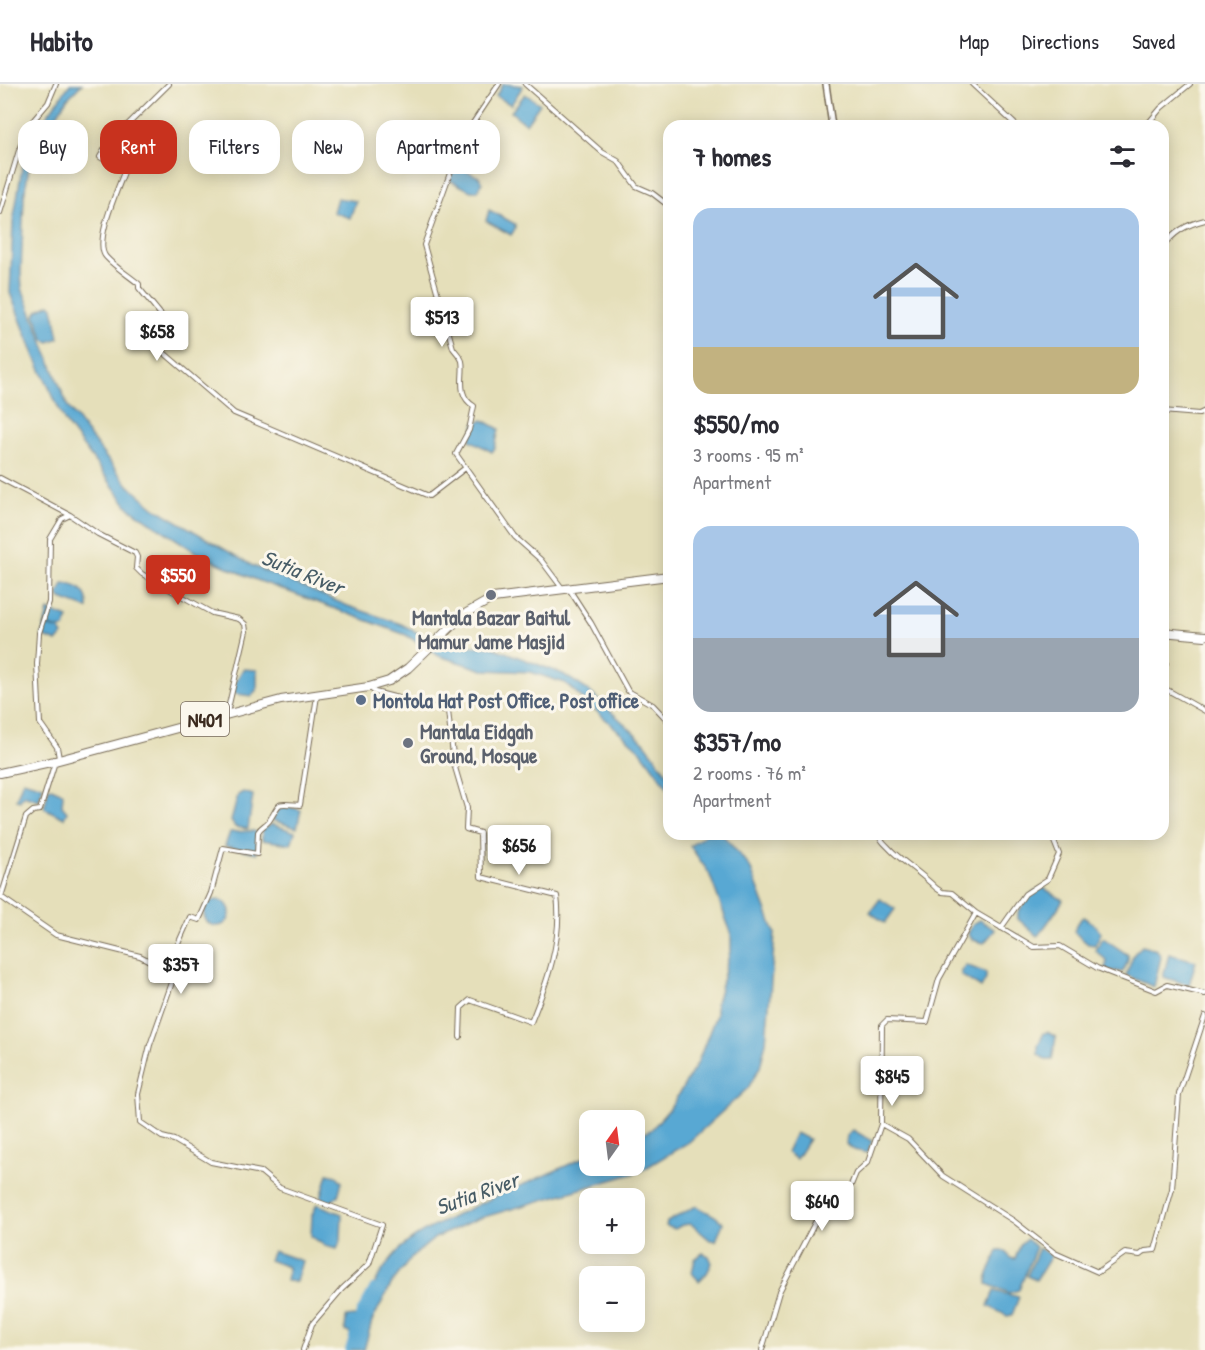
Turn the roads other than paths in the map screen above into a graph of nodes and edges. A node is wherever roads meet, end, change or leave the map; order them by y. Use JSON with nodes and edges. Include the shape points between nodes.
{"nodes":[{"id":1,"x":56,"y":84,"type":"edge"},
{"id":2,"x":169,"y":84,"type":"edge"},
{"id":3,"x":499,"y":84,"type":"edge"},
{"id":4,"x":525,"y":84,"type":"edge"},
{"id":5,"x":826,"y":84,"type":"edge"},
{"id":6,"x":972,"y":84,"type":"edge"},
{"id":7,"x":1190,"y":84,"type":"edge"},
{"id":8,"x":831,"y":120,"type":"edge"},
{"id":9,"x":1011,"y":120,"type":"edge"},
{"id":10,"x":1151,"y":120,"type":"edge"},
{"id":11,"x":663,"y":201,"type":"edge"},
{"id":12,"x":0,"y":213,"type":"edge"},
{"id":13,"x":1205,"y":220,"type":"edge"},
{"id":14,"x":1169,"y":239,"type":"edge"},
{"id":15,"x":1205,"y":411,"type":"edge"},
{"id":16,"x":1169,"y":412,"type":"edge"},
{"id":17,"x":464,"y":469,"type":"junction"},
{"id":18,"x":0,"y":478,"type":"edge"},
{"id":19,"x":70,"y":515,"type":"junction"},
{"id":20,"x":663,"y":577,"type":"edge"},
{"id":21,"x":566,"y":589,"type":"junction"},
{"id":22,"x":1169,"y":633,"type":"edge"},
{"id":23,"x":1205,"y":636,"type":"edge"},
{"id":24,"x":369,"y":687,"type":"junction"},
{"id":25,"x":1169,"y":691,"type":"edge"},
{"id":26,"x":317,"y":695,"type":"junction"},
{"id":27,"x":1205,"y":711,"type":"edge"},
{"id":28,"x":226,"y":713,"type":"junction"},
{"id":29,"x":663,"y":716,"type":"edge"},
{"id":30,"x":57,"y":760,"type":"junction"},
{"id":31,"x":0,"y":773,"type":"edge"},
{"id":32,"x":882,"y":840,"type":"edge"},
{"id":33,"x":1053,"y":840,"type":"edge"},
{"id":34,"x":976,"y":913,"type":"junction"},
{"id":35,"x":1001,"y":928,"type":"junction"},
{"id":36,"x":175,"y":974,"type":"junction"},
{"id":37,"x":1205,"y":994,"type":"edge"},
{"id":38,"x":1205,"y":1016,"type":"edge"},
{"id":39,"x":460,"y":1037,"type":"dead end"},
{"id":40,"x":881,"y":1124,"type":"junction"},
{"id":41,"x":303,"y":1350,"type":"edge"},
{"id":42,"x":762,"y":1350,"type":"edge"}],
"edges":[{"from":1,"to":12,"type":"street","via":[[20,147]]},
{"from":2,"to":17,"type":"street","via":[[107,145],[100,158],[124,172],[101,249],[139,284],[176,333],[162,351],[234,413],[429,496]]},
{"from":3,"to":17,"type":"street","via":[[451,156],[452,167],[424,244],[453,348],[462,360],[461,384],[474,406],[469,430],[456,454]]},
{"from":4,"to":11,"type":"street","via":[[602,152],[618,161],[636,186]]},
{"from":5,"to":8,"type":"main road"},
{"from":6,"to":9,"type":"street"},
{"from":7,"to":10,"type":"street"},
{"from":13,"to":14,"type":"street","via":[[1188,224]]},
{"from":15,"to":16,"type":"street"},
{"from":17,"to":21,"type":"street","via":[[515,537]]},
{"from":18,"to":19,"type":"street"},
{"from":19,"to":28,"type":"street","via":[[135,553],[136,567],[142,574],[212,613],[245,624]]},
{"from":19,"to":30,"type":"street","via":[[62,519],[50,539],[49,602],[39,633],[37,664],[40,723],[57,747]]},
{"from":20,"to":21,"type":"highway","number":"N401"},
{"from":21,"to":24,"type":"highway","number":"N401","via":[[493,598],[470,609],[389,681]]},
{"from":21,"to":29,"type":"street","via":[[591,623],[628,691]]},
{"from":22,"to":23,"type":"highway"},
{"from":24,"to":26,"type":"highway","number":"N401"},
{"from":24,"to":39,"type":"street","via":[[375,692],[448,711],[454,764],[467,808],[464,826],[480,833],[481,877],[557,896],[554,952],[531,1022],[470,1000],[461,1008]]},
{"from":25,"to":27,"type":"street"},
{"from":26,"to":28,"type":"highway","number":"N401"},
{"from":26,"to":36,"type":"street","via":[[300,805],[276,806],[270,820],[258,832],[257,854],[223,848],[199,920],[190,917],[173,949],[170,962],[177,964]]},
{"from":28,"to":30,"type":"highway","number":"N401"},
{"from":30,"to":31,"type":"highway","number":"N401"},
{"from":30,"to":36,"type":"street","via":[[40,810],[26,817],[1,897],[56,935],[140,956]]},
{"from":32,"to":34,"type":"street","via":[[936,888],[952,893]]},
{"from":33,"to":35,"type":"street","via":[[1059,854],[1048,879],[1025,894]]},
{"from":34,"to":35,"type":"street"},
{"from":34,"to":40,"type":"street","via":[[939,979],[927,1022],[887,1020],[882,1025]]},
{"from":35,"to":37,"type":"street","via":[[1034,947],[1060,945],[1097,968],[1156,991],[1167,985]]},
{"from":36,"to":41,"type":"street","via":[[138,1094],[140,1122],[211,1162],[261,1172],[280,1188],[381,1225],[369,1264],[312,1324]]},
{"from":38,"to":40,"type":"street","via":[[1179,1094],[1172,1189],[1155,1250],[1140,1255],[1125,1253],[1098,1272],[1055,1253],[944,1176],[908,1139]]},
{"from":40,"to":42,"type":"street","via":[[868,1162],[856,1173],[841,1209],[820,1213],[779,1292]]}]}
